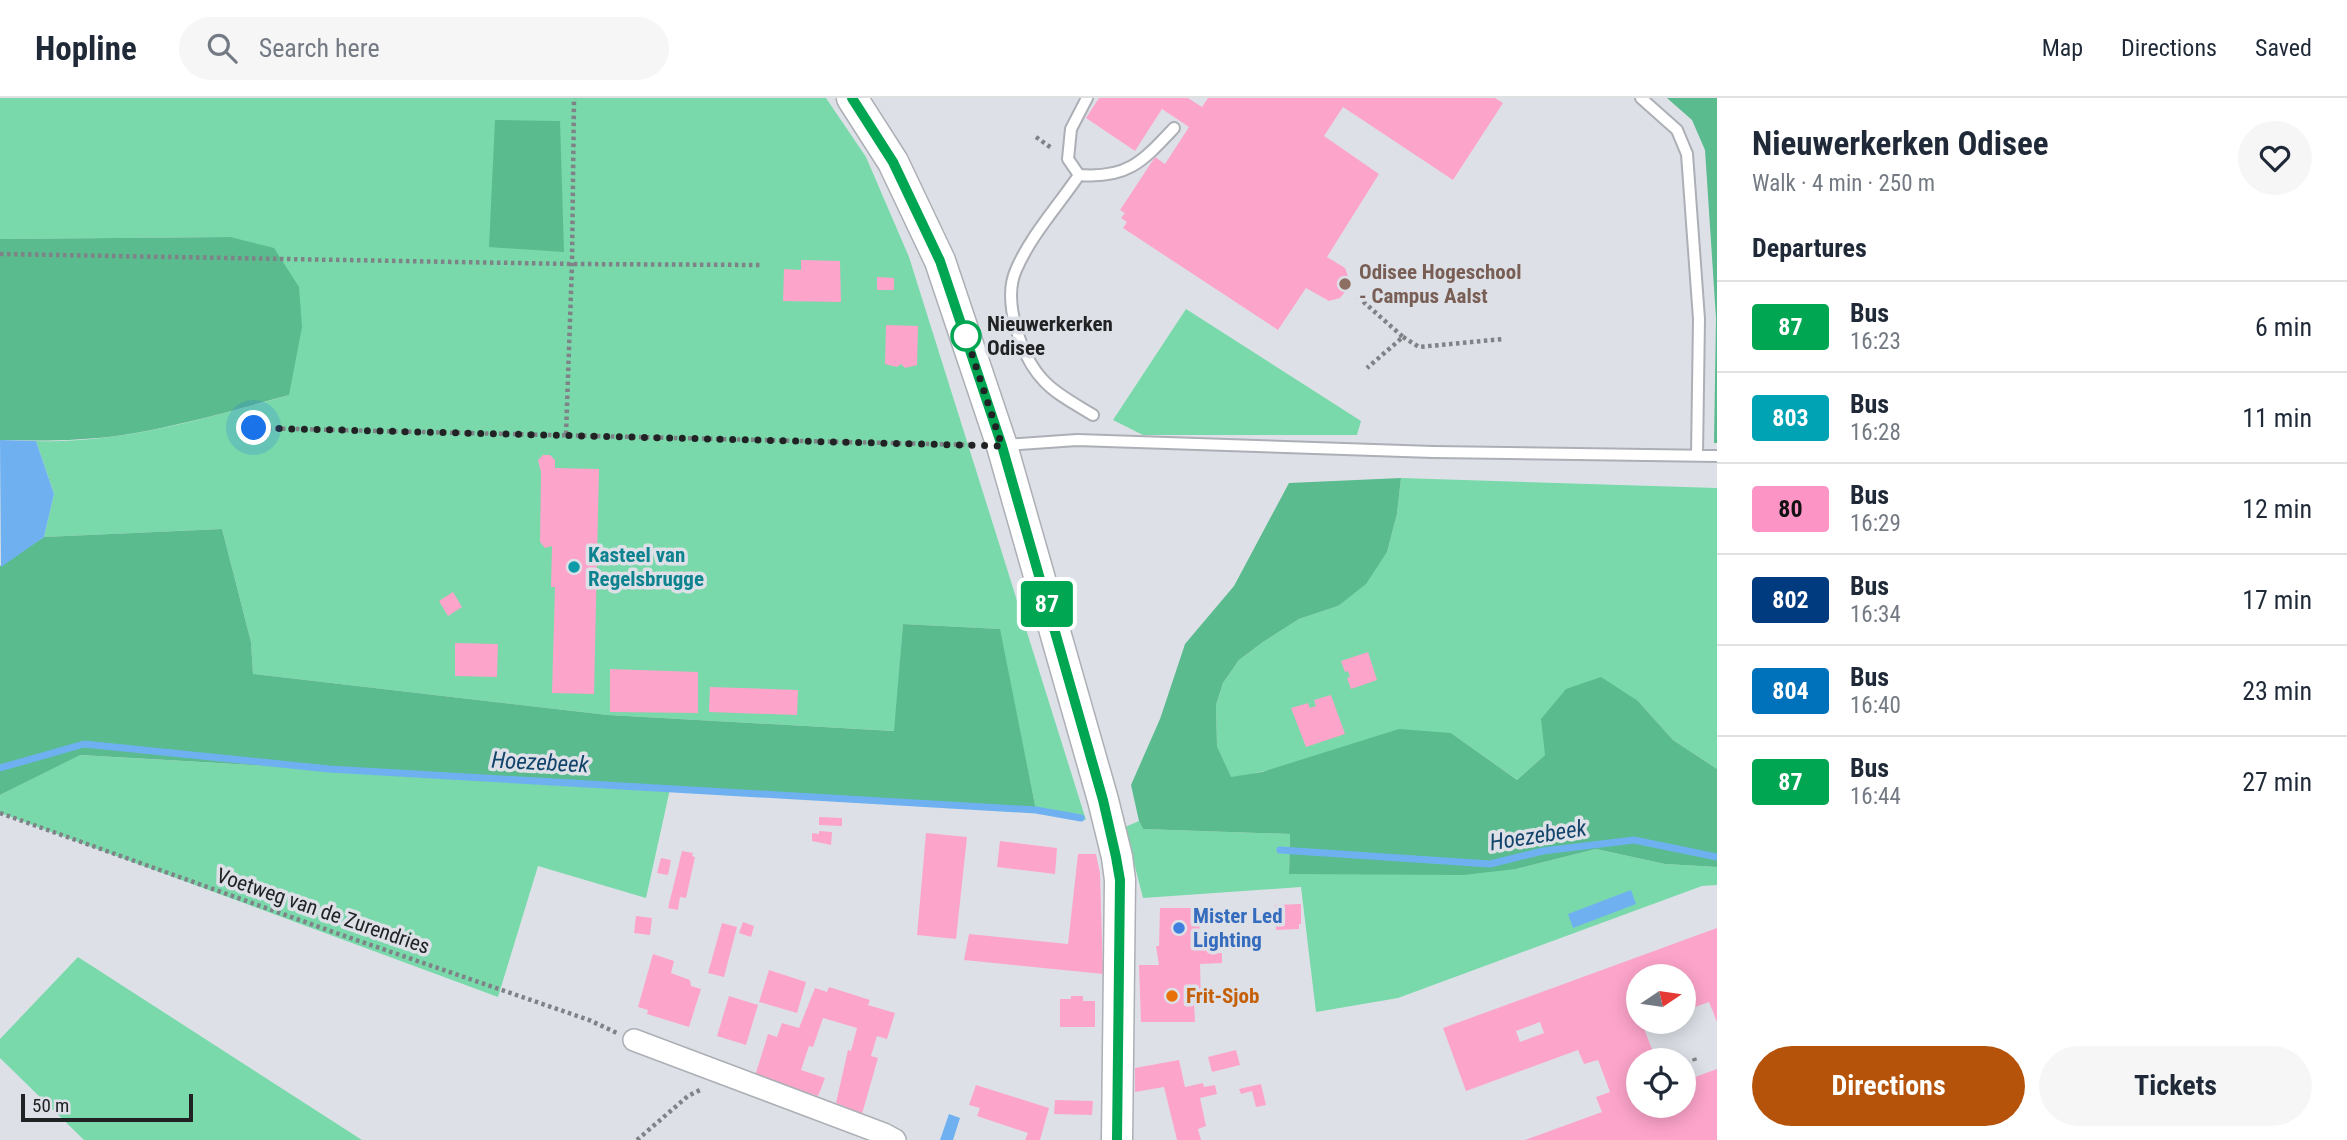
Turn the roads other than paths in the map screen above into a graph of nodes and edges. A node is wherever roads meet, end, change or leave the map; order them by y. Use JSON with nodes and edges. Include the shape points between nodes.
{"nodes":[{"id":1,"x":852,"y":98,"type":"edge"},
{"id":2,"x":1087,"y":98,"type":"edge"},
{"id":3,"x":1640,"y":98,"type":"edge"},
{"id":4,"x":1174,"y":128,"type":"dead end"},
{"id":5,"x":1079,"y":175,"type":"junction"},
{"id":6,"x":1093,"y":415,"type":"dead end"},
{"id":7,"x":1002,"y":446,"type":"junction"},
{"id":8,"x":1697,"y":455,"type":"junction"},
{"id":9,"x":1717,"y":456,"type":"edge"},
{"id":10,"x":634,"y":1041,"type":"road end"},
{"id":11,"x":895,"y":1140,"type":"edge"},
{"id":12,"x":1117,"y":1140,"type":"edge"}],
"edges":[{"from":1,"to":7,"type":"street","via":[[893,162],[940,261]]},
{"from":2,"to":5,"type":"lane","via":[[1071,129],[1068,159]]},
{"from":3,"to":8,"type":"lane","via":[[1677,130],[1688,154],[1699,319]]},
{"from":4,"to":5,"type":"lane","via":[[1141,163],[1113,174]]},
{"from":5,"to":6,"type":"lane","via":[[1027,247],[1014,273],[1010,298],[1026,356],[1044,381]]},
{"from":7,"to":8,"type":"lane","via":[[1077,440]]},
{"from":7,"to":12,"type":"street","via":[[1103,800],[1120,880]]},
{"from":8,"to":9,"type":"lane"},
{"from":10,"to":11,"type":"street"}]}
